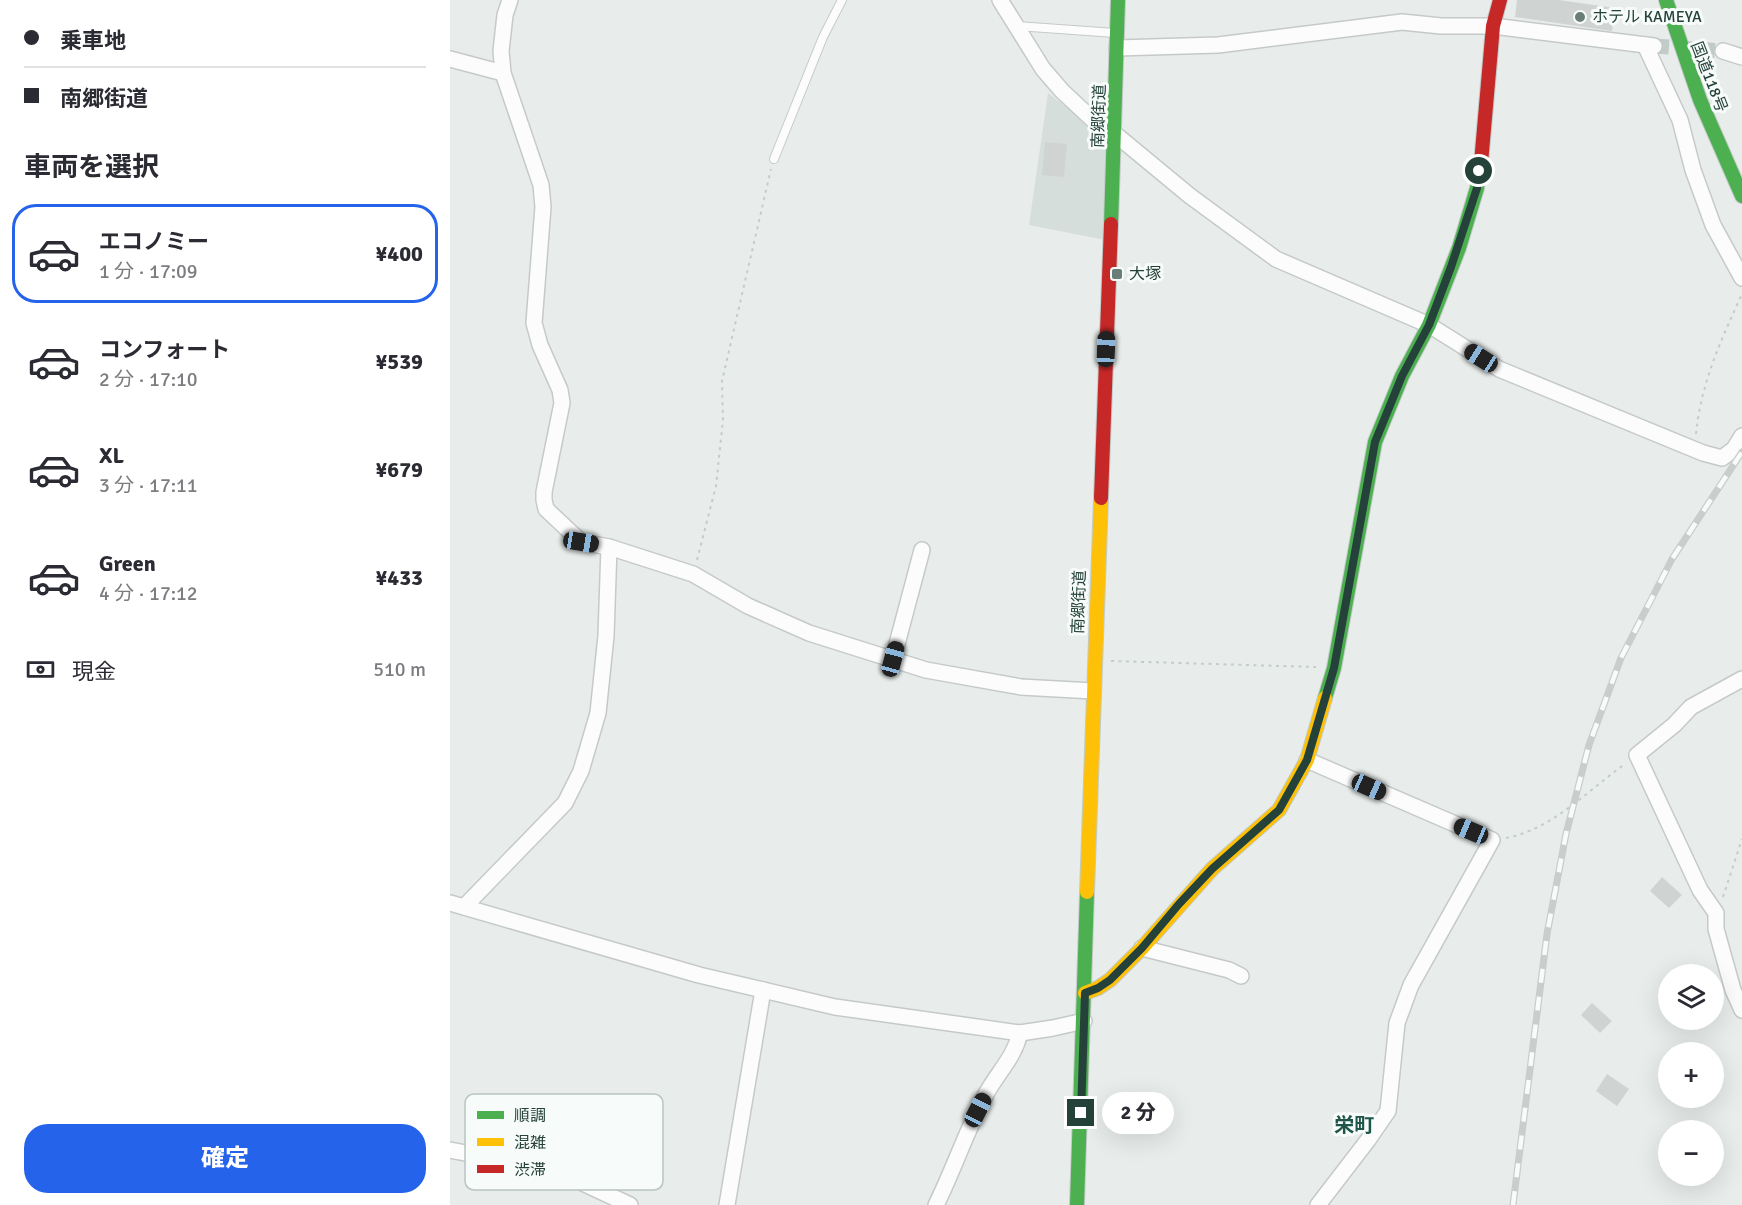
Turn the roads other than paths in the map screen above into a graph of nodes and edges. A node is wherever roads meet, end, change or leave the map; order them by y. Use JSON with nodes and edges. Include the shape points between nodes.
{"nodes":[{"id":1,"x":510,"y":0,"type":"edge"},
{"id":2,"x":842,"y":0,"type":"edge"},
{"id":3,"x":1000,"y":0,"type":"edge"},
{"id":4,"x":1118,"y":0,"type":"edge"},
{"id":5,"x":1500,"y":0,"type":"edge"},
{"id":6,"x":1666,"y":0,"type":"edge"},
{"id":7,"x":1016,"y":26,"type":"junction"},
{"id":8,"x":1493,"y":26,"type":"junction"},
{"id":9,"x":1117,"y":41,"type":"junction"},
{"id":10,"x":1724,"y":51,"type":"tunnel mouth"},
{"id":11,"x":1742,"y":57,"type":"edge"},
{"id":12,"x":450,"y":59,"type":"edge"},
{"id":13,"x":503,"y":74,"type":"junction"},
{"id":14,"x":1115,"y":134,"type":"junction"},
{"id":15,"x":774,"y":159,"type":"road end"},
{"id":16,"x":1742,"y":196,"type":"edge"},
{"id":17,"x":1742,"y":278,"type":"edge"},
{"id":18,"x":1429,"y":325,"type":"junction"},
{"id":19,"x":1742,"y":436,"type":"edge"},
{"id":20,"x":609,"y":547,"type":"junction"},
{"id":21,"x":922,"y":550,"type":"dead end"},
{"id":22,"x":893,"y":659,"type":"junction"},
{"id":23,"x":1742,"y":679,"type":"edge"},
{"id":24,"x":1093,"y":691,"type":"junction"},
{"id":25,"x":1307,"y":760,"type":"junction"},
{"id":26,"x":457,"y":905,"type":"edge"},
{"id":27,"x":1142,"y":948,"type":"junction"},
{"id":28,"x":1240,"y":976,"type":"dead end"},
{"id":29,"x":1736,"y":984,"type":"edge"},
{"id":30,"x":763,"y":990,"type":"junction"},
{"id":31,"x":1085,"y":993,"type":"junction"},
{"id":32,"x":1742,"y":1010,"type":"edge"},
{"id":33,"x":1084,"y":1021,"type":"junction"},
{"id":34,"x":1020,"y":1033,"type":"junction"},
{"id":35,"x":450,"y":1150,"type":"edge"},
{"id":36,"x":465,"y":1153,"type":"edge"},
{"id":37,"x":598,"y":1190,"type":"edge"},
{"id":38,"x":630,"y":1205,"type":"edge"},
{"id":39,"x":727,"y":1205,"type":"edge"},
{"id":40,"x":936,"y":1205,"type":"edge"},
{"id":41,"x":1077,"y":1205,"type":"edge"},
{"id":42,"x":1318,"y":1205,"type":"edge"}],
"edges":[{"from":1,"to":13,"type":"street","via":[[501,51]]},
{"from":2,"to":15,"type":"lane"},
{"from":3,"to":7,"type":"street"},
{"from":4,"to":9,"type":"main road","name":"南郷街道"},
{"from":5,"to":8,"type":"main road"},
{"from":6,"to":16,"type":"main road","name":"国道118号","via":[[1708,123]]},
{"from":7,"to":9,"type":"lane"},
{"from":7,"to":14,"type":"street","via":[[1062,91]]},
{"from":8,"to":9,"type":"street","via":[[1402,22],[1218,45]]},
{"from":8,"to":17,"type":"street","via":[[1649,45],[1680,120],[1713,225]]},
{"from":8,"to":18,"type":"main road","via":[[1477,188]]},
{"from":9,"to":14,"type":"main road","name":"南郷街道"},
{"from":10,"to":11,"type":"street"},
{"from":12,"to":13,"type":"street"},
{"from":13,"to":20,"type":"street","via":[[541,185],[543,207],[534,324],[561,390],[562,403],[544,492],[546,509],[581,542]]},
{"from":14,"to":18,"type":"street","via":[[1276,259]]},
{"from":14,"to":24,"type":"main road","name":"南郷街道"},
{"from":18,"to":19,"type":"street","via":[[1499,369],[1695,449],[1722,458]]},
{"from":18,"to":25,"type":"main road","via":[[1402,376],[1375,442],[1334,668]]},
{"from":20,"to":22,"type":"street","via":[[693,574],[748,606],[809,633]]},
{"from":20,"to":26,"type":"street","via":[[598,712],[581,771],[565,803]]},
{"from":21,"to":22,"type":"street"},
{"from":22,"to":24,"type":"street","via":[[926,670],[1021,687]]},
{"from":23,"to":29,"type":"street","via":[[1691,707],[1637,755],[1700,890],[1716,914],[1716,929]]},
{"from":24,"to":31,"type":"main road","name":"南郷街道"},
{"from":25,"to":27,"type":"main road","via":[[1279,810],[1212,869]]},
{"from":25,"to":42,"type":"street","via":[[1492,840],[1407,994],[1397,1023],[1388,1111]]},
{"from":26,"to":30,"type":"street"},
{"from":27,"to":28,"type":"street"},
{"from":27,"to":31,"type":"main road","via":[[1110,980]]},
{"from":29,"to":32,"type":"street"},
{"from":30,"to":34,"type":"street","via":[[835,1007]]},
{"from":30,"to":39,"type":"street"},
{"from":31,"to":33,"type":"main road","name":"南郷街道"},
{"from":33,"to":34,"type":"street"},
{"from":33,"to":41,"type":"main road","name":"南郷街道"},
{"from":34,"to":40,"type":"street","via":[[1016,1049],[978,1110]]},
{"from":35,"to":36,"type":"street"},
{"from":37,"to":38,"type":"street"}]}
